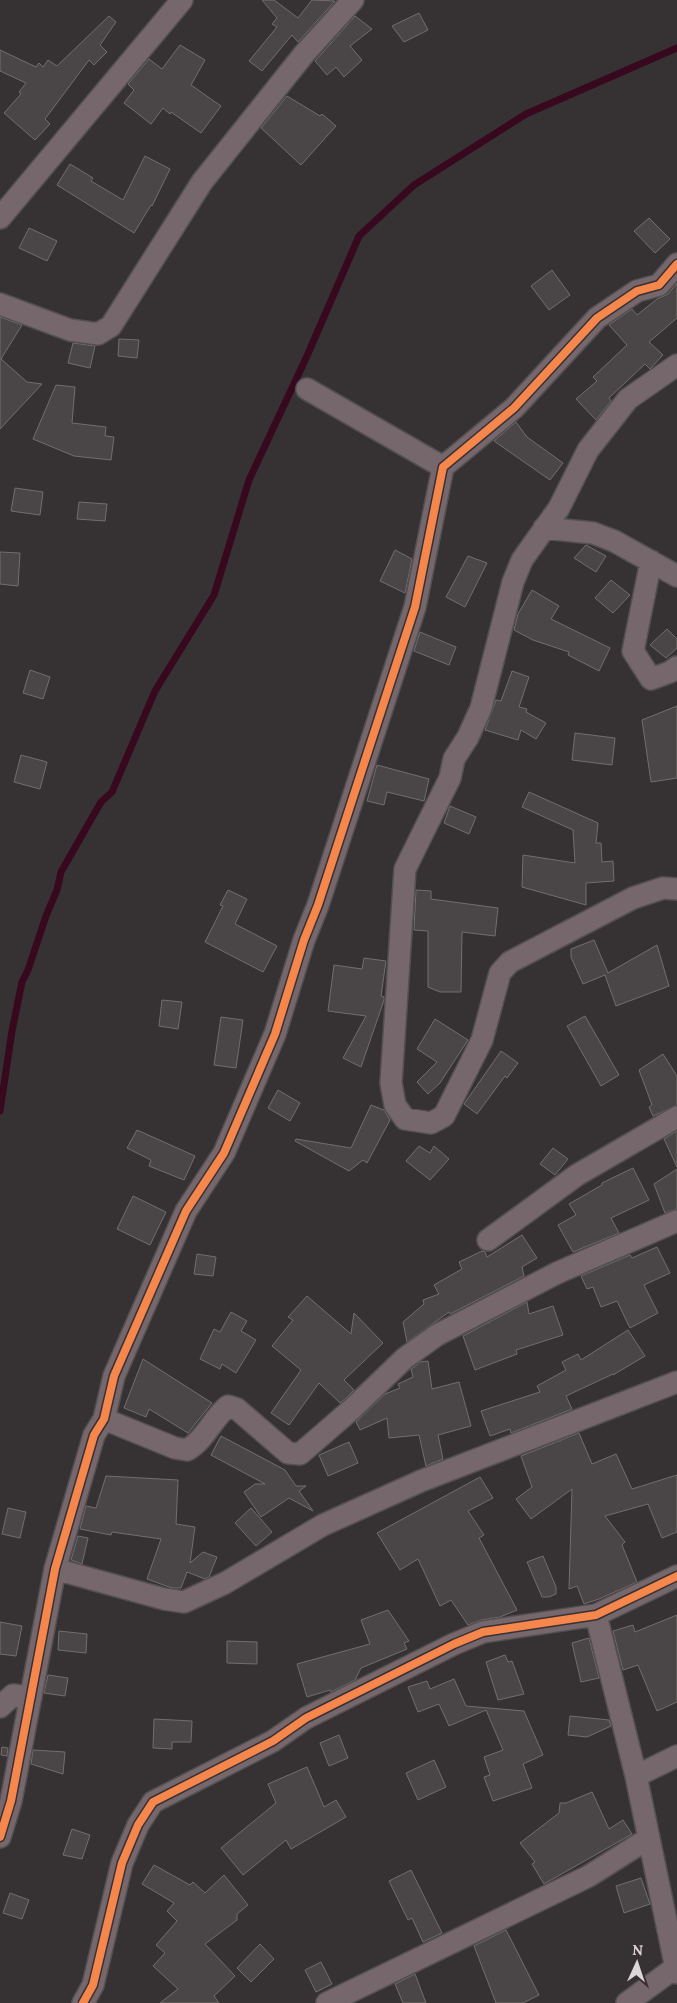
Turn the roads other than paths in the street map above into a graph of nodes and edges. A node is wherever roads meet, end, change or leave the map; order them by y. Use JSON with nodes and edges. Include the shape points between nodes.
{"nodes":[{"id":1,"x":182,"y":0,"type":"edge"},
{"id":2,"x":353,"y":0,"type":"edge"},
{"id":3,"x":0,"y":218,"type":"edge"},
{"id":4,"x":677,"y":264,"type":"edge"},
{"id":5,"x":0,"y":304,"type":"edge"},
{"id":6,"x":677,"y":365,"type":"edge"},
{"id":7,"x":307,"y":389,"type":"dead end"},
{"id":8,"x":443,"y":467,"type":"junction"},
{"id":9,"x":544,"y":528,"type":"junction"},
{"id":10,"x":651,"y":561,"type":"junction"},
{"id":11,"x":677,"y":576,"type":"edge"},
{"id":12,"x":677,"y":668,"type":"edge"},
{"id":13,"x":677,"y":889,"type":"edge"},
{"id":14,"x":677,"y":1117,"type":"edge"},
{"id":15,"x":677,"y":1221,"type":"edge"},
{"id":16,"x":488,"y":1240,"type":"dead end"},
{"id":17,"x":677,"y":1382,"type":"edge"},
{"id":18,"x":104,"y":1419,"type":"junction"},
{"id":19,"x":55,"y":1568,"type":"junction"},
{"id":20,"x":677,"y":1576,"type":"edge"},
{"id":21,"x":596,"y":1615,"type":"junction"},
{"id":22,"x":31,"y":1698,"type":"junction"},
{"id":23,"x":0,"y":1707,"type":"edge"},
{"id":24,"x":677,"y":1756,"type":"edge"},
{"id":25,"x":636,"y":1776,"type":"junction"},
{"id":26,"x":0,"y":1837,"type":"edge"},
{"id":27,"x":649,"y":1838,"type":"junction"},
{"id":28,"x":672,"y":1919,"type":"edge"},
{"id":29,"x":676,"y":1970,"type":"edge"},
{"id":30,"x":83,"y":2003,"type":"edge"},
{"id":31,"x":327,"y":2003,"type":"edge"},
{"id":32,"x":627,"y":2003,"type":"edge"}],
"edges":[{"from":1,"to":3,"type":"street"},
{"from":2,"to":5,"type":"street","via":[[304,54],[202,182],[111,326],[98,334],[70,330]]},
{"from":4,"to":8,"type":"street","via":[[660,285],[637,291],[597,318],[514,408]]},
{"from":6,"to":9,"type":"street","via":[[628,400],[588,450],[559,508]]},
{"from":7,"to":8,"type":"street"},
{"from":8,"to":18,"type":"street","via":[[414,607],[275,1034],[224,1154],[182,1220],[114,1376]]},
{"from":9,"to":10,"type":"street","via":[[593,533]]},
{"from":9,"to":13,"type":"street","via":[[522,560],[513,582],[481,708],[454,759],[450,778],[405,868],[391,1083],[396,1105],[406,1119],[431,1123],[444,1116],[482,1040],[500,973],[510,962],[632,898],[664,888]]},
{"from":10,"to":11,"type":"street"},
{"from":10,"to":12,"type":"street","via":[[632,651],[652,678]]},
{"from":14,"to":16,"type":"street","via":[[576,1175]]},
{"from":15,"to":18,"type":"street","via":[[557,1274],[437,1335],[405,1358],[300,1454],[288,1454],[237,1409],[228,1406],[219,1413],[196,1445],[187,1450]]},
{"from":17,"to":19,"type":"street","via":[[421,1482],[332,1521],[184,1602]]},
{"from":18,"to":19,"type":"street","via":[[94,1435]]},
{"from":19,"to":22,"type":"street"},
{"from":20,"to":21,"type":"street"},
{"from":21,"to":25,"type":"street"},
{"from":21,"to":30,"type":"street","via":[[483,1632],[454,1644],[306,1718],[273,1741],[153,1802],[138,1825],[122,1864],[93,1985]]},
{"from":22,"to":23,"type":"street","via":[[13,1695]]},
{"from":22,"to":26,"type":"street","via":[[11,1801]]},
{"from":24,"to":25,"type":"street"},
{"from":25,"to":27,"type":"street"},
{"from":27,"to":28,"type":"street"},
{"from":27,"to":31,"type":"street","via":[[589,1876]]},
{"from":28,"to":29,"type":"street"},
{"from":29,"to":32,"type":"street"}]}
